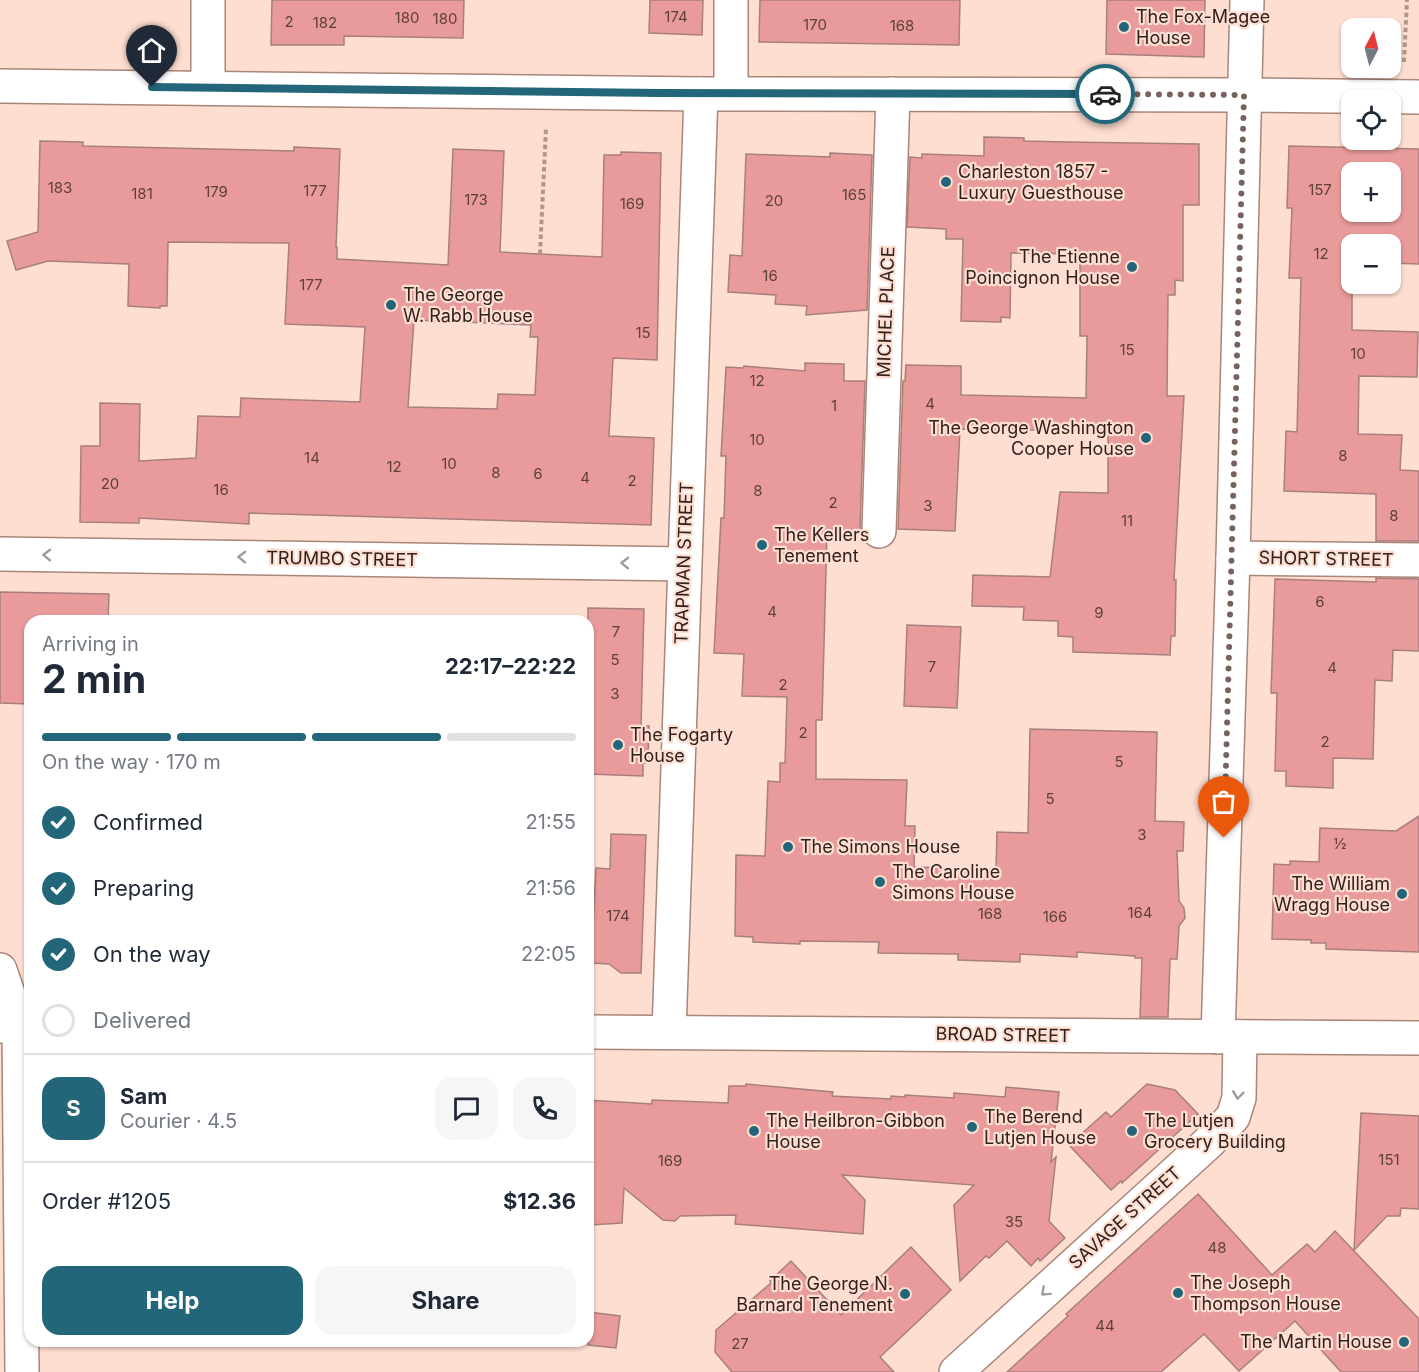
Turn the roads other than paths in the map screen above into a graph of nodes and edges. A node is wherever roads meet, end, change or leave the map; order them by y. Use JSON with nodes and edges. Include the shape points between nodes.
{"nodes":[{"id":1,"x":208,"y":0,"type":"edge"},
{"id":2,"x":731,"y":0,"type":"edge"},
{"id":3,"x":1247,"y":0,"type":"edge"},
{"id":4,"x":0,"y":86,"type":"edge"},
{"id":5,"x":208,"y":88,"type":"junction"},
{"id":6,"x":716,"y":94,"type":"junction"},
{"id":7,"x":893,"y":94,"type":"junction"},
{"id":8,"x":1244,"y":95,"type":"junction"},
{"id":9,"x":1419,"y":98,"type":"edge"},
{"id":10,"x":879,"y":531,"type":"dead end"},
{"id":11,"x":0,"y":554,"type":"edge"},
{"id":12,"x":1233,"y":558,"type":"junction"},
{"id":13,"x":1419,"y":560,"type":"edge"},
{"id":14,"x":684,"y":564,"type":"junction"},
{"id":15,"x":0,"y":970,"type":"edge"},
{"id":16,"x":16,"y":1026,"type":"edge"},
{"id":17,"x":594,"y":1032,"type":"edge"},
{"id":18,"x":669,"y":1032,"type":"junction"},
{"id":19,"x":1229,"y":1037,"type":"junction"},
{"id":20,"x":1419,"y":1038,"type":"edge"},
{"id":21,"x":22,"y":1372,"type":"edge"},
{"id":22,"x":956,"y":1372,"type":"edge"}],
"edges":[{"from":1,"to":5,"type":"street"},
{"from":2,"to":6,"type":"street","name":"TRAPMAN STREET"},
{"from":3,"to":8,"type":"street","name":"SAVAGE STREET"},
{"from":4,"to":5,"type":"street"},
{"from":5,"to":6,"type":"street"},
{"from":6,"to":7,"type":"street"},
{"from":6,"to":14,"type":"street","name":"TRAPMAN STREET"},
{"from":7,"to":8,"type":"street"},
{"from":7,"to":10,"type":"street","name":"MICHEL PLACE"},
{"from":8,"to":9,"type":"street"},
{"from":8,"to":12,"type":"street","name":"SAVAGE STREET"},
{"from":14,"to":11,"type":"street","name":"TRUMBO STREET","one_way":true},
{"from":12,"to":13,"type":"street","name":"SHORT STREET"},
{"from":12,"to":19,"type":"street","name":"SAVAGE STREET"},
{"from":14,"to":18,"type":"street","name":"TRAPMAN STREET"},
{"from":15,"to":16,"type":"street"},
{"from":16,"to":21,"type":"street"},
{"from":17,"to":18,"type":"street","name":"BROAD STREET"},
{"from":18,"to":19,"type":"street","name":"BROAD STREET"},
{"from":19,"to":20,"type":"street","name":"BROAD STREET"},
{"from":19,"to":22,"type":"street","name":"SAVAGE STREET","one_way":true,"via":[[1239,1098],[1233,1117]]}]}
